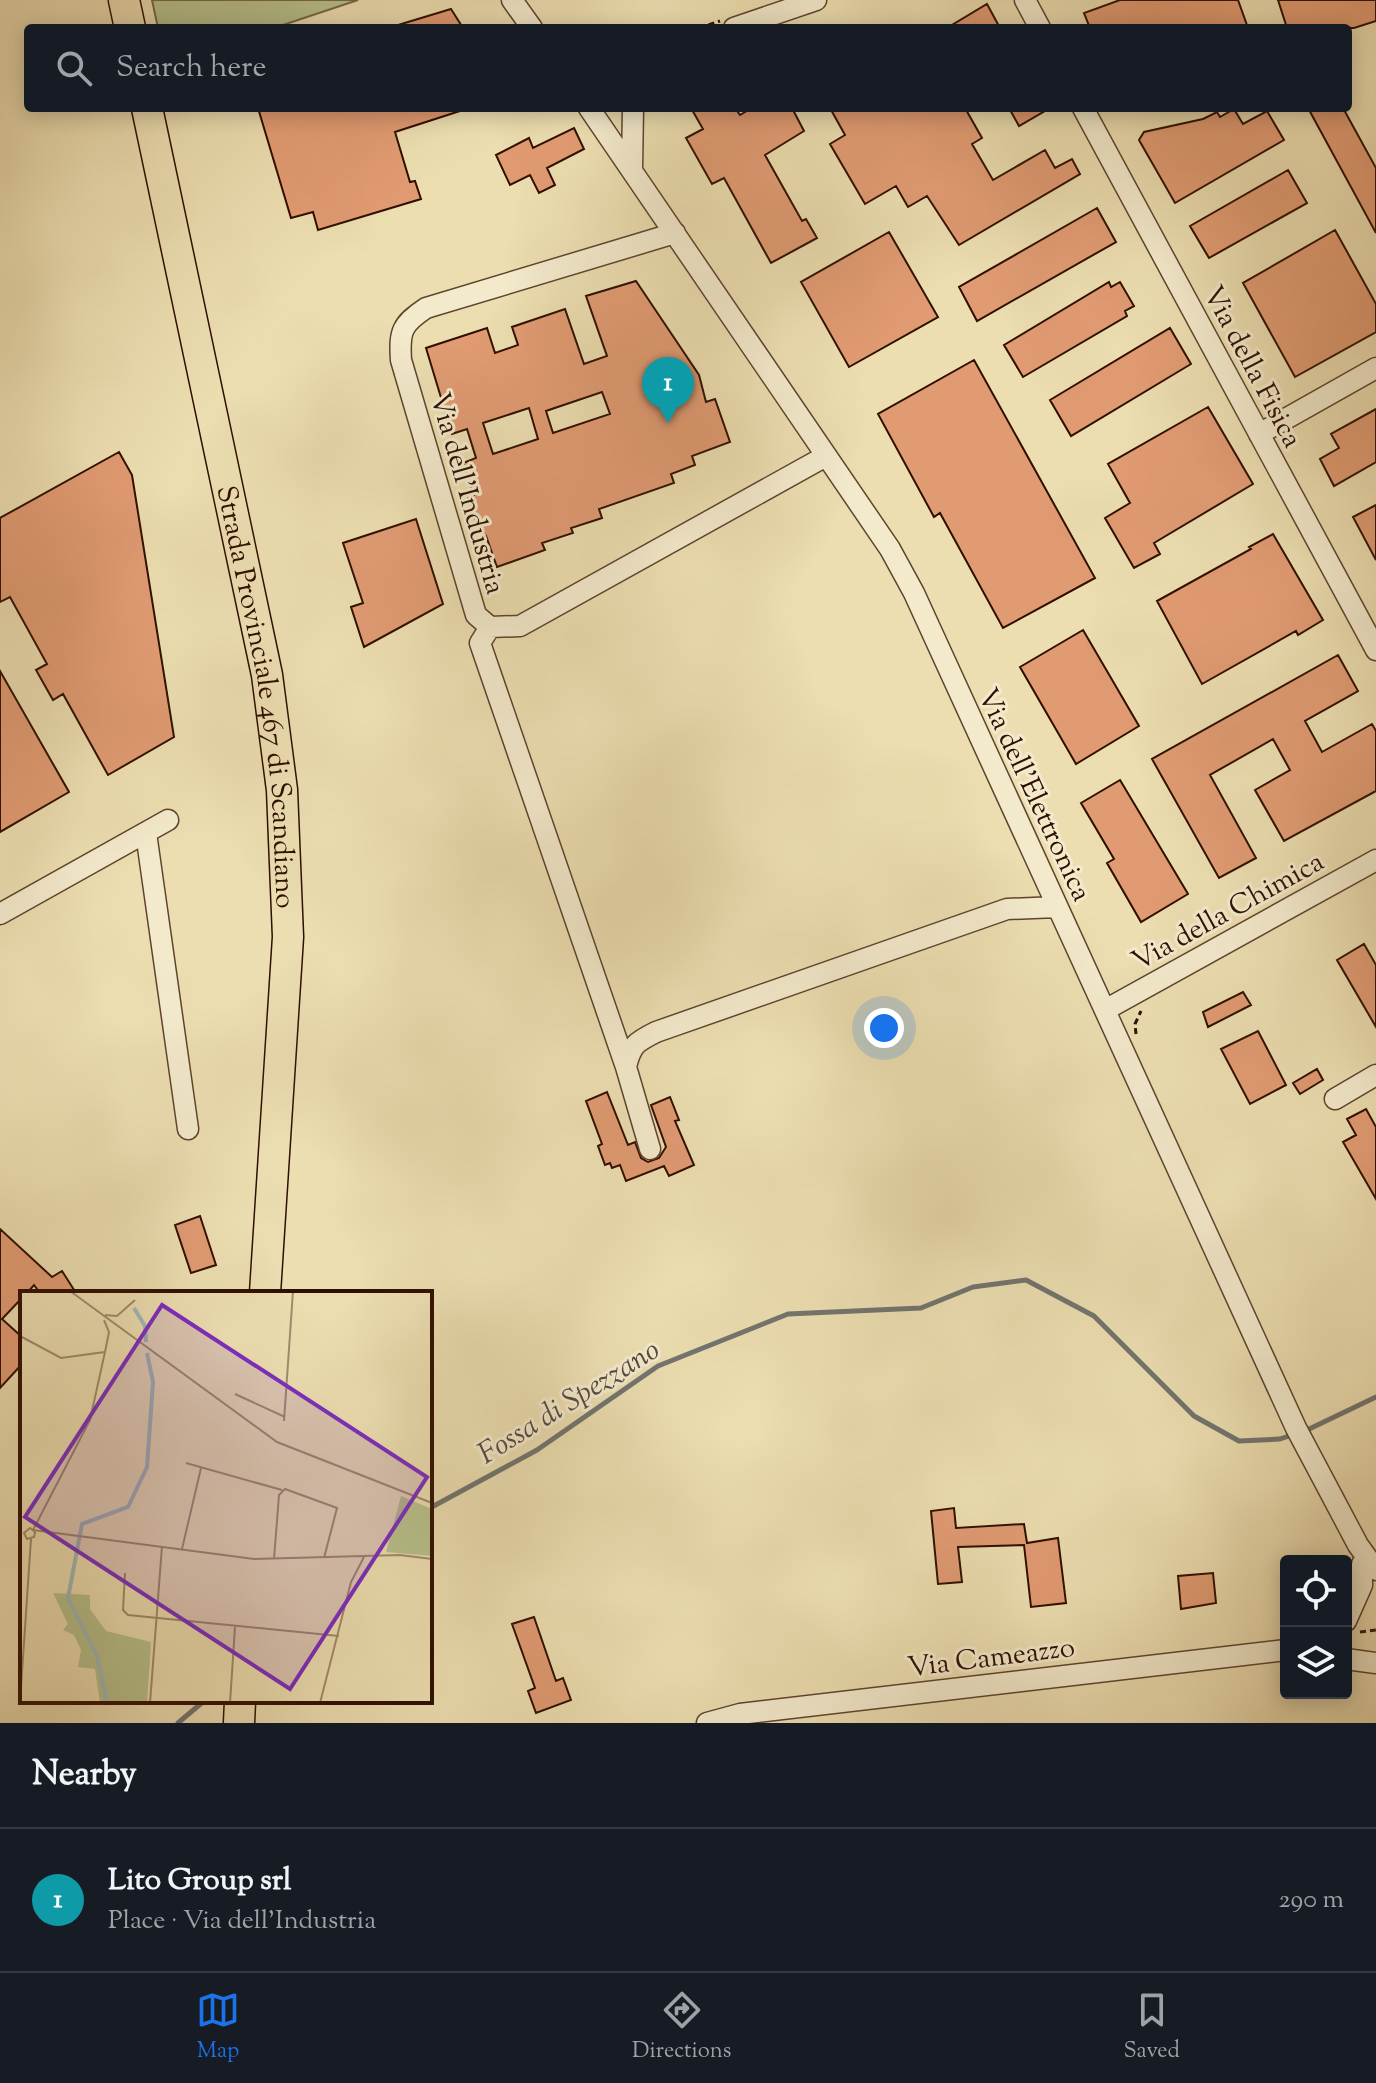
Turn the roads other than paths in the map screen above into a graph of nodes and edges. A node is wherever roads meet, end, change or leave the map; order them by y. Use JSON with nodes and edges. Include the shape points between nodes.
{"nodes":[{"id":1,"x":124,"y":0,"type":"edge"},
{"id":2,"x":512,"y":0,"type":"edge"},
{"id":3,"x":816,"y":0,"type":"edge"},
{"id":4,"x":1025,"y":0,"type":"edge"},
{"id":5,"x":129,"y":24,"type":"edge"},
{"id":6,"x":529,"y":24,"type":"edge"},
{"id":7,"x":746,"y":24,"type":"edge"},
{"id":8,"x":1038,"y":24,"type":"edge"},
{"id":9,"x":148,"y":112,"type":"edge"},
{"id":10,"x":592,"y":112,"type":"edge"},
{"id":11,"x":633,"y":112,"type":"edge"},
{"id":12,"x":1085,"y":112,"type":"edge"},
{"id":13,"x":632,"y":169,"type":"junction"},
{"id":14,"x":675,"y":233,"type":"junction"},
{"id":15,"x":1376,"y":368,"type":"edge"},
{"id":16,"x":1259,"y":434,"type":"junction"},
{"id":17,"x":826,"y":456,"type":"junction"},
{"id":18,"x":490,"y":627,"type":"junction"},
{"id":19,"x":1376,"y":650,"type":"edge"},
{"id":20,"x":168,"y":820,"type":"dead end"},
{"id":21,"x":146,"y":833,"type":"junction"},
{"id":22,"x":1376,"y":860,"type":"edge"},
{"id":23,"x":1057,"y":907,"type":"junction"},
{"id":24,"x":0,"y":914,"type":"edge"},
{"id":25,"x":1105,"y":1010,"type":"junction"},
{"id":26,"x":626,"y":1067,"type":"junction"},
{"id":27,"x":1376,"y":1075,"type":"edge"},
{"id":28,"x":1335,"y":1099,"type":"dead end"},
{"id":29,"x":188,"y":1129,"type":"dead end"},
{"id":30,"x":650,"y":1149,"type":"dead end"},
{"id":31,"x":265,"y":1291,"type":"edge"},
{"id":32,"x":1365,"y":1559,"type":"edge"},
{"id":33,"x":1376,"y":1586,"type":"edge"},
{"id":34,"x":1352,"y":1608,"type":"edge"},
{"id":35,"x":1352,"y":1648,"type":"edge"},
{"id":36,"x":1376,"y":1650,"type":"edge"},
{"id":37,"x":1280,"y":1652,"type":"edge"},
{"id":38,"x":1352,"y":1660,"type":"edge"},
{"id":39,"x":1376,"y":1663,"type":"edge"},
{"id":40,"x":240,"y":1703,"type":"edge"},
{"id":41,"x":239,"y":1723,"type":"edge"},
{"id":42,"x":707,"y":1723,"type":"edge"}],
"edges":[{"from":1,"to":5,"type":"highway"},
{"from":2,"to":6,"type":"street"},
{"from":3,"to":7,"type":"street"},
{"from":4,"to":8,"type":"street"},
{"from":9,"to":31,"type":"highway","name":"Strada Provinciale 467 di Scandiano","via":[[267,675],[282,790],[288,937]]},
{"from":10,"to":13,"type":"street","name":"Via dell'Elettronica"},
{"from":11,"to":13,"type":"street"},
{"from":12,"to":16,"type":"street","name":"Via della Fisica"},
{"from":13,"to":14,"type":"street","name":"Via dell'Elettronica"},
{"from":14,"to":17,"type":"street","name":"Via dell'Elettronica"},
{"from":14,"to":18,"type":"street","name":"Via dell'Industria","via":[[426,308],[407,321],[400,340],[401,360],[476,615]]},
{"from":15,"to":16,"type":"street"},
{"from":16,"to":19,"type":"street","name":"Via della Fisica"},
{"from":17,"to":18,"type":"street","name":"Via dell'Industria","via":[[520,626]]},
{"from":17,"to":23,"type":"street","name":"Via dell'Elettronica","via":[[914,593]]},
{"from":18,"to":26,"type":"street","via":[[480,643]]},
{"from":20,"to":21,"type":"street"},
{"from":21,"to":24,"type":"street"},
{"from":21,"to":29,"type":"street"},
{"from":22,"to":25,"type":"street","name":"Via della Chimica"},
{"from":23,"to":25,"type":"street","name":"Via dell'Elettronica"},
{"from":23,"to":26,"type":"street","via":[[1007,909],[656,1032],[637,1041]]},
{"from":25,"to":32,"type":"street","name":"Via dell'Elettronica","via":[[1275,1383]]},
{"from":26,"to":30,"type":"street"},
{"from":27,"to":28,"type":"street"},
{"from":32,"to":33,"type":"street","name":"Via dell'Elettronica"},
{"from":32,"to":34,"type":"street"},
{"from":35,"to":36,"type":"street"},
{"from":37,"to":42,"type":"street","name":"Via Cameazzo","via":[[740,1714]]},
{"from":38,"to":39,"type":"street"},
{"from":40,"to":41,"type":"highway"}]}
